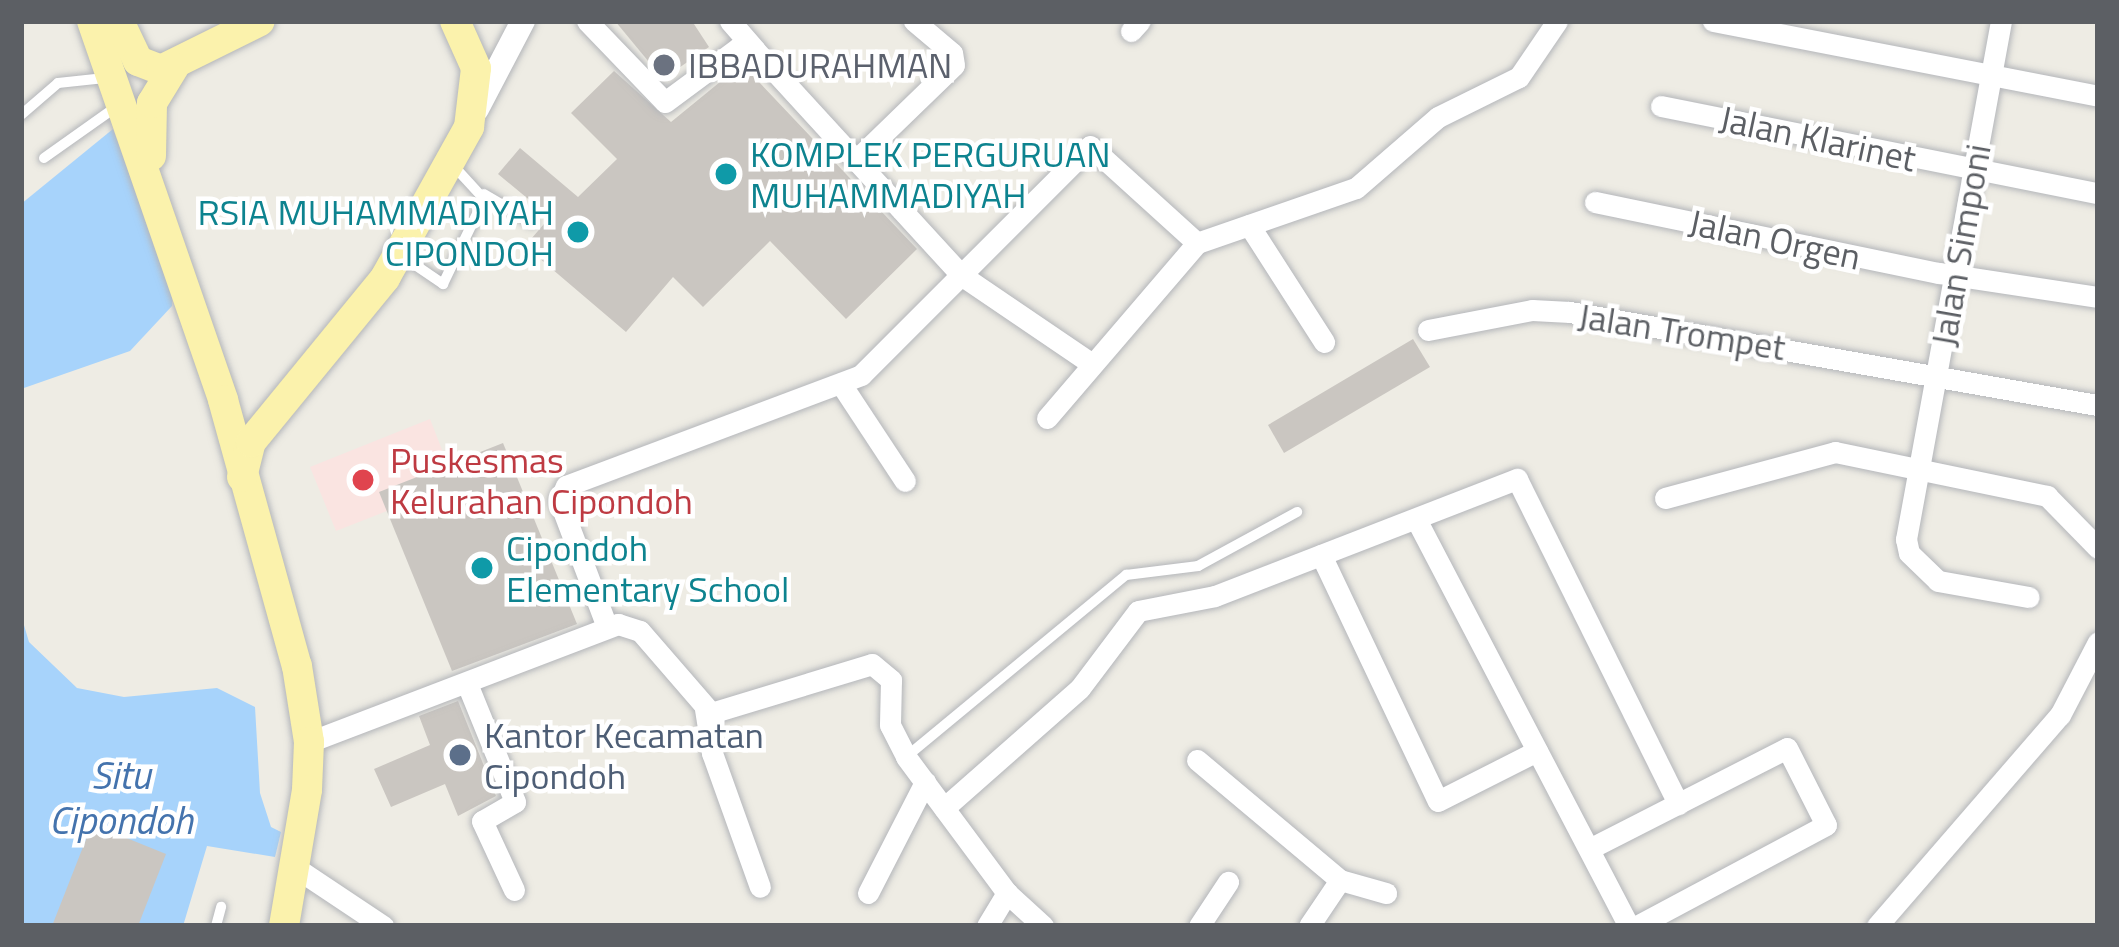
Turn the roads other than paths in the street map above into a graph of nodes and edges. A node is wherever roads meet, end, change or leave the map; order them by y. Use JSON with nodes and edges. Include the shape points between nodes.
{"nodes":[{"id":1,"x":92,"y":21,"type":"edge"},
{"id":2,"x":119,"y":21,"type":"edge"},
{"id":3,"x":260,"y":21,"type":"edge"},
{"id":4,"x":455,"y":21,"type":"edge"},
{"id":5,"x":523,"y":21,"type":"edge"},
{"id":6,"x":587,"y":21,"type":"edge"},
{"id":7,"x":730,"y":21,"type":"edge"},
{"id":8,"x":914,"y":21,"type":"edge"},
{"id":9,"x":1557,"y":21,"type":"edge"},
{"id":10,"x":1713,"y":21,"type":"edge"},
{"id":11,"x":2001,"y":21,"type":"edge"},
{"id":12,"x":755,"y":50,"type":"junction"},
{"id":13,"x":174,"y":67,"type":"junction"},
{"id":14,"x":1991,"y":75,"type":"junction"},
{"id":15,"x":119,"y":90,"type":"junction"},
{"id":16,"x":2098,"y":96,"type":"edge"},
{"id":17,"x":1661,"y":106,"type":"dead end"},
{"id":18,"x":21,"y":115,"type":"edge"},
{"id":19,"x":469,"y":128,"type":"junction"},
{"id":20,"x":44,"y":158,"type":"dead end"},
{"id":21,"x":856,"y":160,"type":"junction"},
{"id":22,"x":1974,"y":170,"type":"junction"},
{"id":23,"x":462,"y":172,"type":"junction"},
{"id":24,"x":2098,"y":193,"type":"edge"},
{"id":25,"x":484,"y":194,"type":"junction"},
{"id":26,"x":158,"y":197,"type":"junction"},
{"id":27,"x":1595,"y":202,"type":"dead end"},
{"id":28,"x":532,"y":222,"type":"dead end"},
{"id":29,"x":1249,"y":225,"type":"junction"},
{"id":30,"x":1197,"y":243,"type":"junction"},
{"id":31,"x":406,"y":258,"type":"junction"},
{"id":32,"x":1956,"y":274,"type":"junction"},
{"id":33,"x":961,"y":275,"type":"junction"},
{"id":34,"x":2098,"y":297,"type":"edge"},
{"id":35,"x":1428,"y":330,"type":"dead end"},
{"id":36,"x":1324,"y":342,"type":"dead end"},
{"id":37,"x":1092,"y":364,"type":"junction"},
{"id":38,"x":1936,"y":374,"type":"junction"},
{"id":39,"x":842,"y":384,"type":"junction"},
{"id":40,"x":223,"y":400,"type":"junction"},
{"id":41,"x":2097,"y":405,"type":"edge"},
{"id":42,"x":1047,"y":418,"type":"dead end"},
{"id":43,"x":267,"y":423,"type":"junction"},
{"id":44,"x":1918,"y":469,"type":"junction"},
{"id":45,"x":242,"y":476,"type":"junction"},
{"id":46,"x":905,"y":481,"type":"dead end"},
{"id":47,"x":1665,"y":498,"type":"dead end"},
{"id":48,"x":1297,"y":512,"type":"dead end"},
{"id":49,"x":1416,"y":519,"type":"junction"},
{"id":50,"x":2098,"y":548,"type":"edge"},
{"id":51,"x":1321,"y":555,"type":"junction"},
{"id":52,"x":2029,"y":597,"type":"dead end"},
{"id":53,"x":607,"y":627,"type":"junction"},
{"id":54,"x":2098,"y":642,"type":"edge"},
{"id":55,"x":468,"y":686,"type":"junction"},
{"id":56,"x":705,"y":709,"type":"junction"},
{"id":57,"x":309,"y":742,"type":"junction"},
{"id":58,"x":1537,"y":751,"type":"junction"},
{"id":59,"x":906,"y":757,"type":"junction"},
{"id":60,"x":1197,"y":760,"type":"dead end"},
{"id":61,"x":925,"y":782,"type":"junction"},
{"id":62,"x":1678,"y":804,"type":"junction"},
{"id":63,"x":944,"y":808,"type":"junction"},
{"id":64,"x":1589,"y":849,"type":"junction"},
{"id":65,"x":296,"y":868,"type":"junction"},
{"id":66,"x":1340,"y":880,"type":"junction"},
{"id":67,"x":1228,"y":882,"type":"dead end"},
{"id":68,"x":760,"y":887,"type":"dead end"},
{"id":69,"x":514,"y":890,"type":"dead end"},
{"id":70,"x":868,"y":893,"type":"dead end"},
{"id":71,"x":1007,"y":893,"type":"junction"},
{"id":72,"x":1385,"y":893,"type":"dead end"},
{"id":73,"x":221,"y":907,"type":"dead end"},
{"id":74,"x":216,"y":926,"type":"edge"},
{"id":75,"x":284,"y":926,"type":"edge"},
{"id":76,"x":383,"y":926,"type":"edge"},
{"id":77,"x":987,"y":926,"type":"edge"},
{"id":78,"x":1043,"y":926,"type":"edge"},
{"id":79,"x":1199,"y":926,"type":"edge"},
{"id":80,"x":1309,"y":926,"type":"edge"},
{"id":81,"x":1633,"y":926,"type":"edge"},
{"id":82,"x":1876,"y":926,"type":"edge"}],
"edges":[{"from":1,"to":15,"type":"main road"},
{"from":2,"to":13,"type":"main road","via":[[142,64]]},
{"from":3,"to":13,"type":"main road"},
{"from":4,"to":19,"type":"main road","via":[[476,68]]},
{"from":5,"to":19,"type":"street"},
{"from":6,"to":12,"type":"street","via":[[665,102],[738,48]]},
{"from":7,"to":12,"type":"street"},
{"from":8,"to":21,"type":"street","via":[[952,53],[953,64]]},
{"from":9,"to":29,"type":"street","via":[[1519,76],[1438,117],[1356,188]]},
{"from":10,"to":14,"type":"street"},
{"from":11,"to":14,"type":"street","name":"Jalan Simponi"},
{"from":12,"to":21,"type":"street"},
{"from":13,"to":26,"type":"main road","via":[[152,104]]},
{"from":14,"to":16,"type":"street"},
{"from":14,"to":22,"type":"street","name":"Jalan Simponi"},
{"from":15,"to":18,"type":"lane","via":[[58,83]]},
{"from":15,"to":20,"type":"lane"},
{"from":15,"to":26,"type":"main road"},
{"from":17,"to":22,"type":"street","name":"Jalan Klarinet"},
{"from":19,"to":23,"type":"main road"},
{"from":21,"to":33,"type":"street"},
{"from":22,"to":24,"type":"street","name":"Jalan Klarinet"},
{"from":22,"to":32,"type":"street","name":"Jalan Simponi"},
{"from":23,"to":25,"type":"lane"},
{"from":23,"to":31,"type":"main road"},
{"from":25,"to":28,"type":"lane"},
{"from":25,"to":31,"type":"lane","via":[[443,284]]},
{"from":26,"to":40,"type":"main road"},
{"from":27,"to":32,"type":"street","name":"Jalan Orgen"},
{"from":29,"to":30,"type":"street"},
{"from":29,"to":36,"type":"street"},
{"from":30,"to":33,"type":"street","via":[[1090,146]]},
{"from":30,"to":37,"type":"street"},
{"from":31,"to":43,"type":"main road"},
{"from":32,"to":34,"type":"street","name":"Jalan Orgen"},
{"from":32,"to":38,"type":"street","name":"Jalan Simponi"},
{"from":33,"to":37,"type":"street"},
{"from":33,"to":39,"type":"street","via":[[886,358]]},
{"from":35,"to":38,"type":"street","name":"Jalan Trompet","via":[[1532,310],[1570,312]]},
{"from":37,"to":42,"type":"street"},
{"from":38,"to":41,"type":"street","name":"Jalan Trompet"},
{"from":38,"to":44,"type":"street","name":"Jalan Simponi"},
{"from":39,"to":46,"type":"street"},
{"from":39,"to":53,"type":"street","via":[[562,489]]},
{"from":40,"to":43,"type":"main road","via":[[242,421]]},
{"from":40,"to":45,"type":"main road"},
{"from":43,"to":45,"type":"main road","via":[[247,449]]},
{"from":44,"to":47,"type":"street","via":[[1835,452]]},
{"from":44,"to":50,"type":"street","via":[[2047,496]]},
{"from":44,"to":52,"type":"street","name":"Jalan Simponi","via":[[1906,539],[1917,564],[1938,581]]},
{"from":45,"to":57,"type":"main road","via":[[297,665]]},
{"from":48,"to":59,"type":"lane","via":[[1198,566],[1126,575]]},
{"from":49,"to":51,"type":"street"},
{"from":49,"to":58,"type":"street"},
{"from":49,"to":62,"type":"street","via":[[1517,479]]},
{"from":51,"to":58,"type":"street","via":[[1438,802]]},
{"from":51,"to":63,"type":"street","via":[[1215,596],[1138,611],[1080,688]]},
{"from":53,"to":55,"type":"street"},
{"from":53,"to":56,"type":"street","via":[[640,631]]},
{"from":54,"to":82,"type":"street","via":[[2060,715]]},
{"from":55,"to":57,"type":"street"},
{"from":55,"to":69,"type":"street","via":[[515,802],[482,821]]},
{"from":56,"to":59,"type":"street","via":[[715,713],[872,664],[891,680],[890,725]]},
{"from":56,"to":68,"type":"street","via":[[712,753]]},
{"from":57,"to":65,"type":"main road"},
{"from":58,"to":64,"type":"street"},
{"from":59,"to":61,"type":"street"},
{"from":60,"to":66,"type":"street"},
{"from":61,"to":63,"type":"street"},
{"from":61,"to":70,"type":"street"},
{"from":62,"to":64,"type":"street"},
{"from":62,"to":81,"type":"street","via":[[1787,748],[1826,825]]},
{"from":63,"to":71,"type":"street"},
{"from":64,"to":81,"type":"street"},
{"from":65,"to":75,"type":"main road"},
{"from":65,"to":76,"type":"street"},
{"from":66,"to":72,"type":"street"},
{"from":66,"to":80,"type":"street"},
{"from":67,"to":79,"type":"street"},
{"from":71,"to":77,"type":"street"},
{"from":71,"to":78,"type":"street"},
{"from":73,"to":74,"type":"lane"}]}
